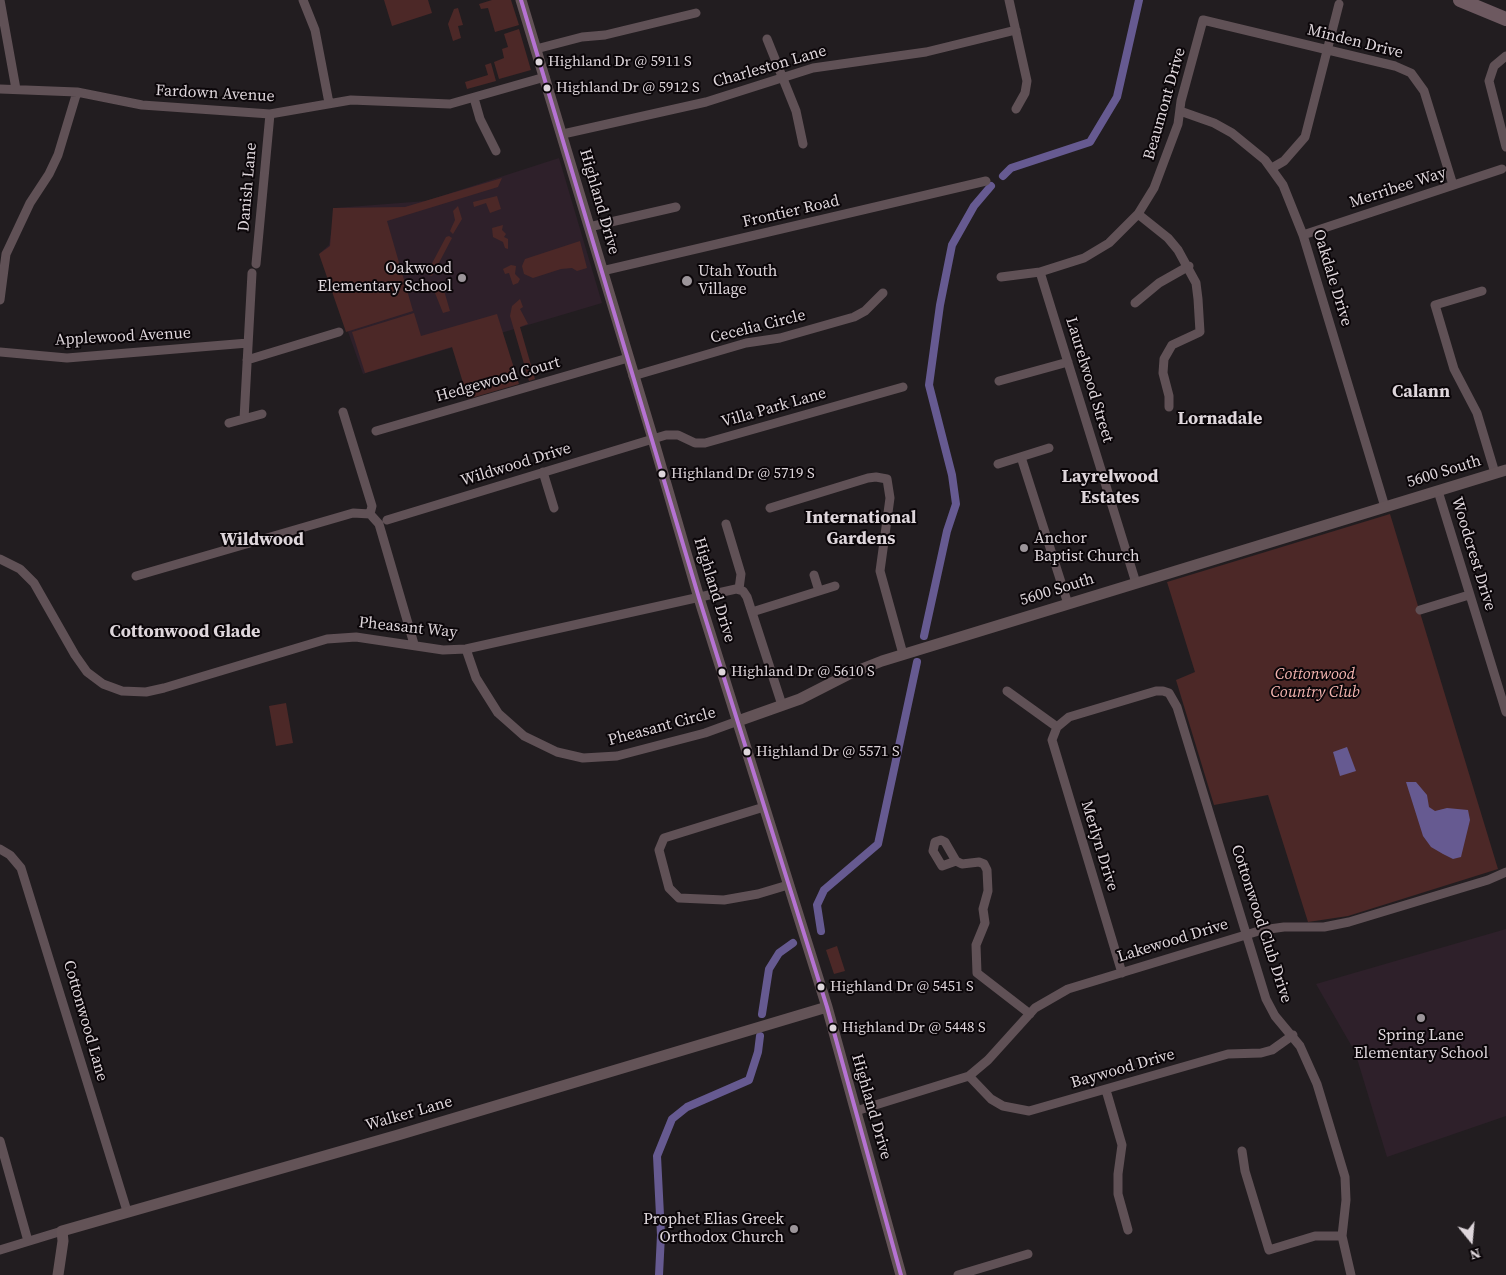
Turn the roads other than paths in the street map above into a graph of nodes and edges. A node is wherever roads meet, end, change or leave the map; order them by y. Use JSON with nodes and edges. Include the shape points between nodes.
{"nodes":[{"id":1,"x":0,"y":0,"type":"edge"},
{"id":2,"x":303,"y":0,"type":"edge"},
{"id":3,"x":521,"y":0,"type":"edge"},
{"id":4,"x":1009,"y":0,"type":"edge"},
{"id":5,"x":1460,"y":0,"type":"edge"},
{"id":6,"x":1339,"y":4,"type":"dead end"},
{"id":7,"x":696,"y":13,"type":"dead end"},
{"id":8,"x":1506,"y":19,"type":"edge"},
{"id":9,"x":1203,"y":20,"type":"joint"},
{"id":10,"x":1016,"y":30,"type":"junction"},
{"id":11,"x":767,"y":39,"type":"dead end"},
{"id":12,"x":536,"y":49,"type":"junction"},
{"id":13,"x":1328,"y":50,"type":"junction"},
{"id":14,"x":1506,"y":56,"type":"edge"},
{"id":15,"x":545,"y":77,"type":"junction"},
{"id":16,"x":783,"y":78,"type":"junction"},
{"id":17,"x":0,"y":88,"type":"edge"},
{"id":18,"x":16,"y":89,"type":"junction"},
{"id":19,"x":78,"y":92,"type":"junction"},
{"id":20,"x":474,"y":98,"type":"junction"},
{"id":21,"x":329,"y":103,"type":"junction"},
{"id":22,"x":1016,"y":109,"type":"dead end"},
{"id":23,"x":1180,"y":111,"type":"junction"},
{"id":24,"x":270,"y":114,"type":"junction"},
{"id":25,"x":563,"y":134,"type":"junction"},
{"id":26,"x":803,"y":144,"type":"dead end"},
{"id":27,"x":1506,"y":146,"type":"edge"},
{"id":28,"x":496,"y":151,"type":"dead end"},
{"id":29,"x":1272,"y":168,"type":"junction"},
{"id":30,"x":1502,"y":169,"type":"dead end"},
{"id":31,"x":986,"y":181,"type":"dead end"},
{"id":32,"x":1453,"y":185,"type":"junction"},
{"id":33,"x":676,"y":207,"type":"dead end"},
{"id":34,"x":1138,"y":214,"type":"junction"},
{"id":35,"x":589,"y":227,"type":"junction"},
{"id":36,"x":1303,"y":235,"type":"junction"},
{"id":37,"x":256,"y":264,"type":"dead end"},
{"id":38,"x":1189,"y":266,"type":"junction"},
{"id":39,"x":602,"y":270,"type":"junction"},
{"id":40,"x":1040,"y":272,"type":"junction"},
{"id":41,"x":252,"y":273,"type":"dead end"},
{"id":42,"x":1001,"y":277,"type":"dead end"},
{"id":43,"x":1482,"y":291,"type":"dead end"},
{"id":44,"x":882,"y":293,"type":"dead end"},
{"id":45,"x":0,"y":300,"type":"edge"},
{"id":46,"x":1135,"y":303,"type":"dead end"},
{"id":47,"x":340,"y":332,"type":"dead end"},
{"id":48,"x":248,"y":343,"type":"junction"},
{"id":49,"x":0,"y":352,"type":"edge"},
{"id":50,"x":628,"y":358,"type":"junction"},
{"id":51,"x":247,"y":360,"type":"junction"},
{"id":52,"x":1068,"y":362,"type":"junction"},
{"id":53,"x":633,"y":376,"type":"junction"},
{"id":54,"x":999,"y":381,"type":"dead end"},
{"id":55,"x":903,"y":386,"type":"dead end"},
{"id":56,"x":1169,"y":407,"type":"dead end"},
{"id":57,"x":343,"y":412,"type":"dead end"},
{"id":58,"x":262,"y":414,"type":"dead end"},
{"id":59,"x":244,"y":419,"type":"junction"},
{"id":60,"x":229,"y":423,"type":"dead end"},
{"id":61,"x":376,"y":431,"type":"dead end"},
{"id":62,"x":653,"y":439,"type":"junction"},
{"id":63,"x":1049,"y":448,"type":"dead end"},
{"id":64,"x":1021,"y":457,"type":"junction"},
{"id":65,"x":998,"y":464,"type":"dead end"},
{"id":66,"x":543,"y":472,"type":"junction"},
{"id":67,"x":1500,"y":472,"type":"edge"},
{"id":68,"x":1438,"y":491,"type":"junction"},
{"id":69,"x":1385,"y":507,"type":"junction"},
{"id":70,"x":554,"y":508,"type":"dead end"},
{"id":71,"x":770,"y":508,"type":"dead end"},
{"id":72,"x":370,"y":514,"type":"junction"},
{"id":73,"x":387,"y":520,"type":"dead end"},
{"id":74,"x":726,"y":524,"type":"dead end"},
{"id":75,"x":0,"y":559,"type":"edge"},
{"id":76,"x":814,"y":575,"type":"dead end"},
{"id":77,"x":136,"y":576,"type":"dead end"},
{"id":78,"x":1136,"y":583,"type":"junction"},
{"id":79,"x":835,"y":586,"type":"dead end"},
{"id":80,"x":739,"y":589,"type":"junction"},
{"id":81,"x":819,"y":591,"type":"junction"},
{"id":82,"x":1469,"y":595,"type":"junction"},
{"id":83,"x":699,"y":598,"type":"junction"},
{"id":84,"x":1068,"y":604,"type":"junction"},
{"id":85,"x":1420,"y":610,"type":"dead end"},
{"id":86,"x":752,"y":612,"type":"junction"},
{"id":87,"x":414,"y":644,"type":"junction"},
{"id":88,"x":466,"y":649,"type":"junction"},
{"id":89,"x":903,"y":654,"type":"junction"},
{"id":90,"x":1503,"y":689,"type":"edge"},
{"id":91,"x":1007,"y":691,"type":"dead end"},
{"id":92,"x":782,"y":705,"type":"junction"},
{"id":93,"x":1506,"y":712,"type":"edge"},
{"id":94,"x":738,"y":720,"type":"junction"},
{"id":95,"x":1057,"y":727,"type":"junction"},
{"id":96,"x":764,"y":807,"type":"junction"},
{"id":97,"x":0,"y":849,"type":"edge"},
{"id":98,"x":956,"y":861,"type":"dead end"},
{"id":99,"x":1506,"y":872,"type":"edge"},
{"id":100,"x":788,"y":885,"type":"junction"},
{"id":101,"x":1247,"y":935,"type":"junction"},
{"id":102,"x":1122,"y":973,"type":"junction"},
{"id":103,"x":826,"y":1007,"type":"junction"},
{"id":104,"x":1030,"y":1014,"type":"junction"},
{"id":105,"x":1293,"y":1035,"type":"junction"},
{"id":106,"x":969,"y":1076,"type":"junction"},
{"id":107,"x":1106,"y":1090,"type":"junction"},
{"id":108,"x":856,"y":1111,"type":"junction"},
{"id":109,"x":0,"y":1141,"type":"edge"},
{"id":110,"x":1242,"y":1151,"type":"dead end"},
{"id":111,"x":127,"y":1211,"type":"junction"},
{"id":112,"x":1128,"y":1230,"type":"dead end"},
{"id":113,"x":62,"y":1231,"type":"junction"},
{"id":114,"x":1342,"y":1236,"type":"junction"},
{"id":115,"x":28,"y":1241,"type":"junction"},
{"id":116,"x":0,"y":1250,"type":"edge"},
{"id":117,"x":1028,"y":1254,"type":"dead end"},
{"id":118,"x":58,"y":1275,"type":"edge"},
{"id":119,"x":901,"y":1275,"type":"edge"},
{"id":120,"x":958,"y":1275,"type":"edge"},
{"id":121,"x":1351,"y":1275,"type":"edge"}],
"edges":[{"from":1,"to":18,"type":"street"},
{"from":2,"to":21,"type":"street","via":[[315,30]]},
{"from":3,"to":12,"type":"main road","name":"Highland Drive"},
{"from":4,"to":10,"type":"street"},
{"from":5,"to":8,"type":"main road"},
{"from":6,"to":13,"type":"street"},
{"from":7,"to":12,"type":"street"},
{"from":9,"to":13,"type":"street","name":"Minden Drive"},
{"from":9,"to":23,"type":"street","name":"Beaumont Drive"},
{"from":10,"to":16,"type":"street","name":"Charleston Lane","via":[[926,52],[823,66]]},
{"from":10,"to":22,"type":"street","via":[[1027,80],[1025,93]]},
{"from":11,"to":16,"type":"street"},
{"from":12,"to":15,"type":"main road","name":"Highland Drive"},
{"from":13,"to":29,"type":"street","via":[[1305,137],[1284,161]]},
{"from":13,"to":32,"type":"street","name":"Minden Drive","via":[[1395,66],[1415,76],[1424,91]]},
{"from":14,"to":27,"type":"street","via":[[1494,66],[1490,81]]},
{"from":15,"to":20,"type":"street","name":"Fardown Avenue"},
{"from":15,"to":25,"type":"main road","name":"Highland Drive"},
{"from":16,"to":25,"type":"street","name":"Charleston Lane","via":[[706,102]]},
{"from":16,"to":26,"type":"street","via":[[798,118]]},
{"from":17,"to":18,"type":"street","name":"Fardown Avenue"},
{"from":18,"to":19,"type":"street","name":"Fardown Avenue"},
{"from":19,"to":24,"type":"street","name":"Fardown Avenue","via":[[134,104]]},
{"from":19,"to":45,"type":"street","via":[[58,155],[6,254]]},
{"from":20,"to":21,"type":"street","name":"Fardown Avenue","via":[[444,104],[357,100]]},
{"from":20,"to":28,"type":"street","via":[[480,119]]},
{"from":21,"to":24,"type":"street","name":"Fardown Avenue"},
{"from":23,"to":29,"type":"street","name":"Oakdale Drive","via":[[1214,122],[1232,133]]},
{"from":23,"to":34,"type":"street","name":"Beaumont Drive","via":[[1162,168]]},
{"from":24,"to":37,"type":"street","name":"Danish Lane"},
{"from":25,"to":35,"type":"main road","name":"Highland Drive"},
{"from":29,"to":36,"type":"street","name":"Oakdale Drive","via":[[1291,201]]},
{"from":30,"to":32,"type":"street","name":"Merribee Way"},
{"from":31,"to":39,"type":"street","name":"Frontier Road"},
{"from":32,"to":36,"type":"street","name":"Merribee Way"},
{"from":33,"to":35,"type":"street"},
{"from":34,"to":38,"type":"street","via":[[1168,238]]},
{"from":34,"to":40,"type":"street","name":"Beaumont Drive","via":[[1096,251],[1066,266]]},
{"from":35,"to":39,"type":"main road","name":"Highland Drive"},
{"from":36,"to":69,"type":"street","name":"Oakdale Drive"},
{"from":38,"to":46,"type":"street","via":[[1159,283]]},
{"from":38,"to":56,"type":"street","via":[[1196,283],[1200,332],[1178,341],[1166,352],[1162,365]]},
{"from":39,"to":50,"type":"main road","name":"Highland Drive"},
{"from":40,"to":42,"type":"street","name":"Beaumont Drive"},
{"from":40,"to":52,"type":"street","name":"Laurelwood Street"},
{"from":41,"to":48,"type":"street"},
{"from":43,"to":67,"type":"street","via":[[1435,306],[1454,369],[1477,413]]},
{"from":44,"to":53,"type":"street","name":"Cecelia Circle","via":[[865,311],[854,317],[780,338],[746,343]]},
{"from":47,"to":51,"type":"street"},
{"from":48,"to":49,"type":"street","name":"Applewood Avenue","via":[[67,358]]},
{"from":48,"to":51,"type":"street"},
{"from":50,"to":53,"type":"main road","name":"Highland Drive"},
{"from":50,"to":61,"type":"street","name":"Hedgewood Court"},
{"from":51,"to":59,"type":"street"},
{"from":52,"to":54,"type":"street"},
{"from":52,"to":78,"type":"street","name":"Laurelwood Street"},
{"from":53,"to":62,"type":"main road","name":"Highland Drive"},
{"from":55,"to":62,"type":"street","name":"Villa Park Lane","via":[[705,443],[695,443],[674,434]]},
{"from":57,"to":72,"type":"street","via":[[372,506]]},
{"from":58,"to":59,"type":"street"},
{"from":59,"to":60,"type":"street"},
{"from":62,"to":66,"type":"street","name":"Wildwood Drive"},
{"from":62,"to":83,"type":"main road","name":"Highland Drive"},
{"from":63,"to":64,"type":"street"},
{"from":64,"to":65,"type":"street"},
{"from":64,"to":84,"type":"street"},
{"from":66,"to":70,"type":"street"},
{"from":66,"to":73,"type":"street","name":"Wildwood Drive"},
{"from":67,"to":68,"type":"main road","name":"5600 South"},
{"from":68,"to":69,"type":"main road","name":"5600 South"},
{"from":68,"to":82,"type":"street","name":"Woodcrest Drive"},
{"from":69,"to":78,"type":"main road","name":"5600 South"},
{"from":71,"to":89,"type":"street","via":[[876,476],[887,479],[890,498],[880,571]]},
{"from":72,"to":77,"type":"street","via":[[353,513]]},
{"from":72,"to":87,"type":"street","via":[[379,524]]},
{"from":74,"to":80,"type":"street","via":[[741,574]]},
{"from":75,"to":87,"type":"street","name":"Pheasant Way","via":[[20,570],[34,583],[87,672],[103,684],[122,691],[146,692],[164,688],[327,639],[356,637]]},
{"from":76,"to":81,"type":"street"},
{"from":78,"to":84,"type":"main road","name":"5600 South"},
{"from":79,"to":81,"type":"street"},
{"from":80,"to":83,"type":"street","name":"Pheasant Way"},
{"from":80,"to":86,"type":"street","via":[[746,595]]},
{"from":81,"to":86,"type":"street"},
{"from":82,"to":85,"type":"street"},
{"from":82,"to":90,"type":"street","name":"Woodcrest Drive"},
{"from":83,"to":88,"type":"street","name":"Pheasant Way"},
{"from":83,"to":94,"type":"main road","name":"Highland Drive"},
{"from":84,"to":89,"type":"main road","name":"5600 South"},
{"from":86,"to":92,"type":"street"},
{"from":87,"to":88,"type":"street","name":"Pheasant Way","via":[[443,650]]},
{"from":88,"to":94,"type":"street","name":"Pheasant Circle","via":[[476,678],[498,713],[533,742],[566,754],[591,758],[626,754],[705,733]]},
{"from":89,"to":92,"type":"main road","name":"5600 South","via":[[862,668]]},
{"from":90,"to":93,"type":"street","name":"Woodcrest Drive"},
{"from":91,"to":95,"type":"street"},
{"from":92,"to":94,"type":"main road","name":"5600 South"},
{"from":94,"to":96,"type":"main road","name":"Highland Drive"},
{"from":95,"to":101,"type":"street","name":"Cottonwood Club Drive","via":[[1069,717],[1156,691],[1169,693],[1177,707]]},
{"from":95,"to":102,"type":"street","name":"Merlyn Drive","via":[[1052,740],[1055,754]]},
{"from":96,"to":100,"type":"main road","name":"Highland Drive"},
{"from":96,"to":100,"type":"street","via":[[664,838],[659,850],[669,888],[682,899],[724,900]]},
{"from":97,"to":111,"type":"street","name":"Cottonwood Lane","via":[[21,868]]},
{"from":98,"to":104,"type":"street","via":[[962,864],[982,863],[987,870],[988,891],[983,909],[985,923],[976,945],[977,973]]},
{"from":99,"to":101,"type":"street","name":"Lakewood Drive","via":[[1341,925],[1277,928]]},
{"from":100,"to":103,"type":"main road","name":"Highland Drive"},
{"from":101,"to":102,"type":"street","name":"Lakewood Drive"},
{"from":101,"to":105,"type":"street","name":"Cottonwood Club Drive","via":[[1270,1009]]},
{"from":102,"to":104,"type":"street","name":"Lakewood Drive","via":[[1061,992]]},
{"from":103,"to":108,"type":"main road","name":"Highland Drive"},
{"from":103,"to":111,"type":"main road","name":"Walker Lane","via":[[398,1135]]},
{"from":104,"to":106,"type":"street","name":"Lakewood Drive"},
{"from":105,"to":107,"type":"street","name":"Baywood Drive","via":[[1272,1050],[1228,1054]]},
{"from":105,"to":114,"type":"street","name":"Cottonwood Club Drive","via":[[1313,1073],[1343,1168],[1346,1194]]},
{"from":106,"to":107,"type":"street","name":"Baywood Drive","via":[[991,1099],[1018,1110],[1043,1108]]},
{"from":106,"to":108,"type":"street","name":"Lakewood Drive"},
{"from":107,"to":112,"type":"street","via":[[1122,1145],[1118,1194]]},
{"from":108,"to":119,"type":"main road","name":"Highland Drive"},
{"from":109,"to":115,"type":"street"},
{"from":110,"to":114,"type":"street","via":[[1269,1250],[1316,1236]]},
{"from":111,"to":113,"type":"main road","name":"Walker Lane"},
{"from":113,"to":115,"type":"street","name":"Walker Lane"},
{"from":113,"to":118,"type":"main road"},
{"from":114,"to":121,"type":"street","name":"Cottonwood Club Drive"},
{"from":115,"to":116,"type":"street","name":"Walker Lane"},
{"from":117,"to":120,"type":"street"}]}
